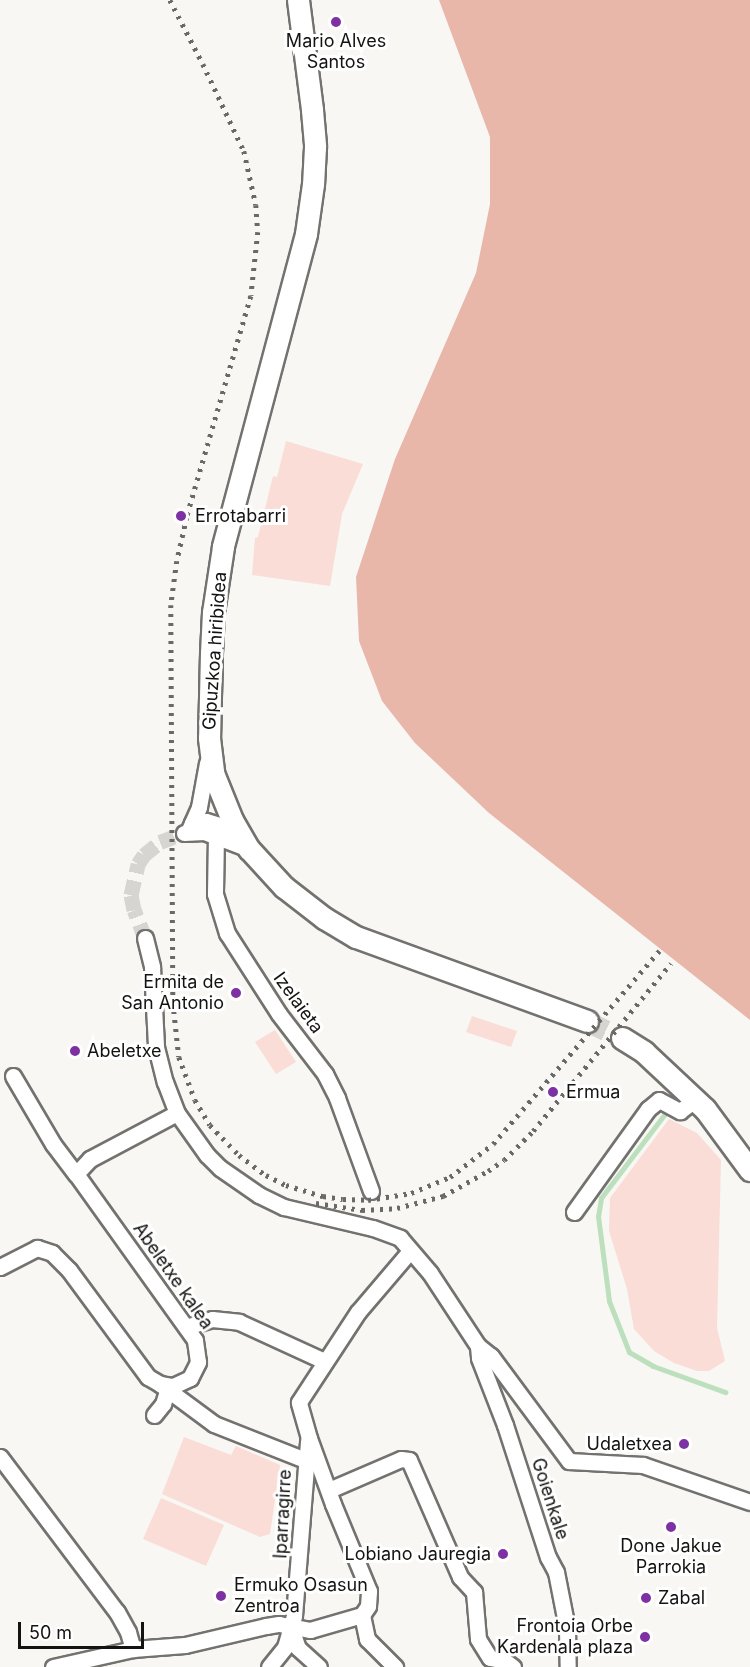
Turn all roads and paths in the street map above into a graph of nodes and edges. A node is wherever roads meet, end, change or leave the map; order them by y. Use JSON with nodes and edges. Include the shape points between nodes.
{"nodes":[{"id":1,"x":298,"y":0,"type":"edge"},
{"id":2,"x":209,"y":738,"type":"junction"},
{"id":3,"x":188,"y":829,"type":"junction"},
{"id":4,"x":216,"y":835,"type":"junction"},
{"id":5,"x":249,"y":849,"type":"junction"},
{"id":6,"x":145,"y":938,"type":"tunnel mouth"},
{"id":7,"x":587,"y":1021,"type":"tunnel mouth"},
{"id":8,"x":622,"y":1038,"type":"tunnel mouth"},
{"id":9,"x":13,"y":1076,"type":"dead end"},
{"id":10,"x":696,"y":1099,"type":"junction"},
{"id":11,"x":177,"y":1113,"type":"junction"},
{"id":12,"x":750,"y":1170,"type":"edge"},
{"id":13,"x":76,"y":1174,"type":"junction"},
{"id":14,"x":371,"y":1191,"type":"dead end"},
{"id":15,"x":574,"y":1212,"type":"dead end"},
{"id":16,"x":410,"y":1251,"type":"junction"},
{"id":17,"x":0,"y":1268,"type":"edge"},
{"id":18,"x":186,"y":1327,"type":"junction"},
{"id":19,"x":478,"y":1346,"type":"junction"},
{"id":20,"x":324,"y":1361,"type":"junction"},
{"id":21,"x":164,"y":1388,"type":"junction"},
{"id":22,"x":154,"y":1416,"type":"dead end"},
{"id":23,"x":0,"y":1456,"type":"edge"},
{"id":24,"x":310,"y":1466,"type":"junction"},
{"id":25,"x":329,"y":1490,"type":"junction"},
{"id":26,"x":750,"y":1502,"type":"edge"},
{"id":27,"x":362,"y":1615,"type":"junction"},
{"id":28,"x":291,"y":1628,"type":"junction"},
{"id":29,"x":133,"y":1649,"type":"junction"},
{"id":30,"x":53,"y":1667,"type":"edge"},
{"id":31,"x":269,"y":1667,"type":"edge"},
{"id":32,"x":319,"y":1667,"type":"edge"},
{"id":33,"x":395,"y":1667,"type":"edge"},
{"id":34,"x":513,"y":1667,"type":"edge"},
{"id":35,"x":568,"y":1667,"type":"edge"}],
"edges":[{"from":1,"to":2,"type":"street","name":"Gipuzkoa hiribidea","via":[[312,110],[313,184],[306,234],[223,547],[213,616]]},
{"from":2,"to":3,"type":"street","via":[[204,785]]},
{"from":2,"to":5,"type":"street","name":"Gipuzkoa hiribidea","via":[[213,773]]},
{"from":3,"to":4,"type":"street"},
{"from":3,"to":5,"type":"street","via":[[206,821],[231,829]]},
{"from":4,"to":5,"type":"street"},
{"from":4,"to":14,"type":"street","name":"Izelaieta","via":[[215,894],[227,933],[279,1014],[325,1074]]},
{"from":5,"to":7,"type":"street","name":"Gipuzkoa hiribidea","via":[[284,887],[356,937]]},
{"from":6,"to":11,"type":"street","via":[[152,967],[156,1047]]},
{"from":8,"to":10,"type":"street","via":[[644,1052]]},
{"from":9,"to":13,"type":"street","name":"Abeletxe kalea","via":[[53,1144]]},
{"from":10,"to":12,"type":"street"},
{"from":10,"to":15,"type":"street","via":[[680,1111],[660,1100],[648,1109]]},
{"from":11,"to":13,"type":"street","via":[[90,1159]]},
{"from":11,"to":16,"type":"street","via":[[207,1155],[259,1196],[300,1213],[373,1228],[400,1238]]},
{"from":13,"to":18,"type":"street","name":"Abeletxe kalea"},
{"from":16,"to":19,"type":"street"},
{"from":16,"to":20,"type":"street","via":[[358,1312]]},
{"from":17,"to":21,"type":"street","via":[[37,1248],[52,1253],[69,1270],[138,1365]]},
{"from":18,"to":20,"type":"street","via":[[212,1319],[239,1322]]},
{"from":18,"to":21,"type":"street","name":"Abeletxe kalea","via":[[198,1347],[197,1366],[181,1385]]},
{"from":19,"to":26,"type":"street","via":[[492,1356],[568,1461],[643,1465]]},
{"from":19,"to":35,"type":"street","name":"Goienkale","via":[[556,1572],[564,1609]]},
{"from":20,"to":24,"type":"street","via":[[299,1402],[309,1438]]},
{"from":21,"to":22,"type":"street","via":[[163,1404]]},
{"from":21,"to":24,"type":"street","via":[[214,1424]]},
{"from":23,"to":29,"type":"street","via":[[117,1612]]},
{"from":24,"to":25,"type":"street"},
{"from":24,"to":28,"type":"street","name":"Iparragirre"},
{"from":25,"to":27,"type":"street","via":[[369,1591],[368,1606]]},
{"from":25,"to":34,"type":"street","via":[[401,1459],[409,1460],[460,1577],[474,1592],[478,1639],[490,1658]]},
{"from":27,"to":28,"type":"street","via":[[310,1630]]},
{"from":27,"to":33,"type":"street","via":[[367,1639]]},
{"from":28,"to":29,"type":"street","via":[[279,1624],[185,1645]]},
{"from":28,"to":31,"type":"street","name":"Iparragirre","via":[[285,1647]]},
{"from":28,"to":32,"type":"street","via":[[298,1648]]},
{"from":29,"to":30,"type":"street"}]}
